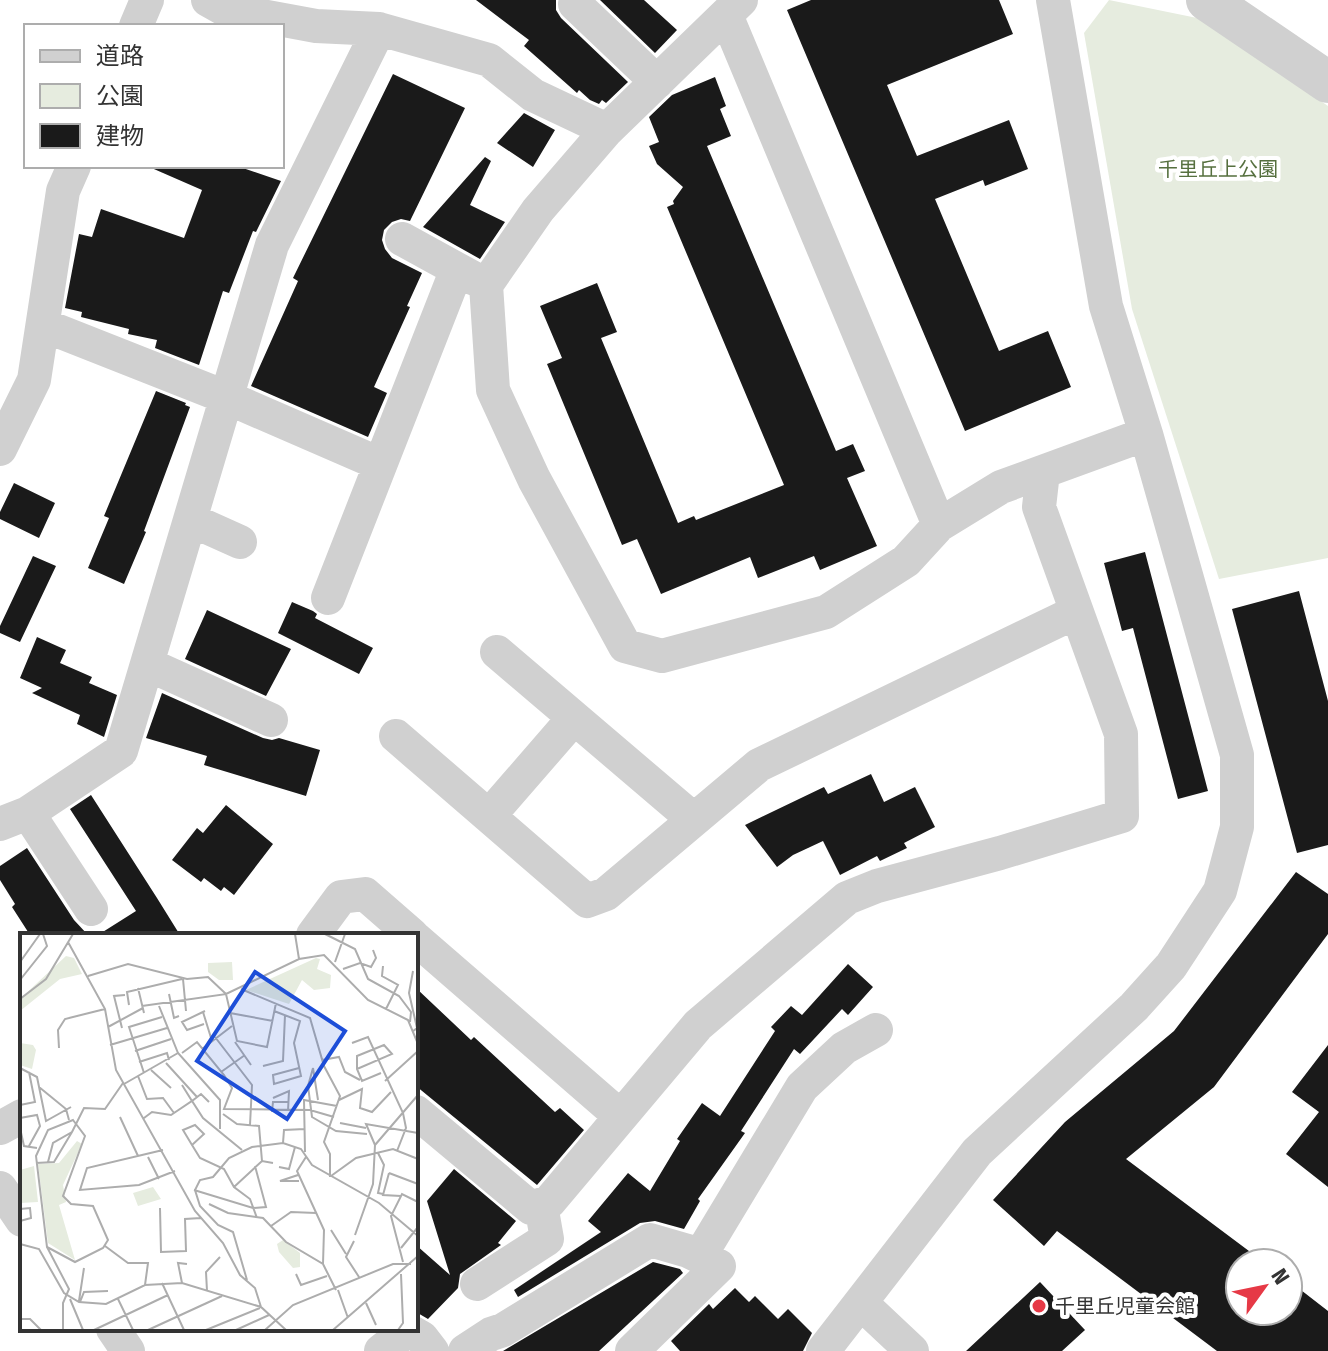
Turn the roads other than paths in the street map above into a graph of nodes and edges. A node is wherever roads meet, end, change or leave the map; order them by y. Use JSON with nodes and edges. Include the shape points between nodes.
{"nodes":[{"id":1,"x":147,"y":0,"type":"edge"},
{"id":2,"x":208,"y":0,"type":"edge"},
{"id":3,"x":1053,"y":0,"type":"edge"},
{"id":4,"x":1207,"y":0,"type":"edge"},
{"id":5,"x":575,"y":4,"type":"dead end"},
{"id":6,"x":734,"y":8,"type":"edge"},
{"id":7,"x":323,"y":13,"type":"edge"},
{"id":8,"x":137,"y":24,"type":"edge"},
{"id":9,"x":379,"y":29,"type":"junction"},
{"id":10,"x":657,"y":82,"type":"junction"},
{"id":11,"x":1328,"y":82,"type":"edge"},
{"id":12,"x":607,"y":130,"type":"junction"},
{"id":13,"x":73,"y":168,"type":"edge"},
{"id":14,"x":402,"y":239,"type":"dead end"},
{"id":15,"x":457,"y":269,"type":"junction"},
{"id":16,"x":486,"y":285,"type":"junction"},
{"id":17,"x":43,"y":325,"type":"junction"},
{"id":18,"x":228,"y":398,"type":"junction"},
{"id":19,"x":1146,"y":434,"type":"junction"},
{"id":20,"x":0,"y":449,"type":"edge"},
{"id":21,"x":380,"y":464,"type":"junction"},
{"id":22,"x":1043,"y":472,"type":"junction"},
{"id":23,"x":191,"y":520,"type":"junction"},
{"id":24,"x":939,"y":525,"type":"junction"},
{"id":25,"x":240,"y":542,"type":"dead end"},
{"id":26,"x":328,"y":598,"type":"dead end"},
{"id":27,"x":1076,"y":612,"type":"junction"},
{"id":28,"x":497,"y":652,"type":"dead end"},
{"id":29,"x":147,"y":664,"type":"junction"},
{"id":30,"x":574,"y":718,"type":"junction"},
{"id":31,"x":271,"y":720,"type":"dead end"},
{"id":32,"x":396,"y":736,"type":"dead end"},
{"id":33,"x":489,"y":816,"type":"junction"},
{"id":34,"x":14,"y":818,"type":"edge"},
{"id":35,"x":693,"y":819,"type":"junction"},
{"id":36,"x":91,"y":909,"type":"dead end"},
{"id":37,"x":314,"y":933,"type":"edge"},
{"id":38,"x":409,"y":933,"type":"edge"},
{"id":39,"x":418,"y":940,"type":"edge"},
{"id":40,"x":876,"y":1030,"type":"dead end"},
{"id":41,"x":418,"y":1114,"type":"edge"},
{"id":42,"x":620,"y":1116,"type":"junction"},
{"id":43,"x":20,"y":1117,"type":"edge"},
{"id":44,"x":0,"y":1128,"type":"edge"},
{"id":45,"x":0,"y":1188,"type":"edge"},
{"id":46,"x":541,"y":1205,"type":"junction"},
{"id":47,"x":20,"y":1217,"type":"edge"},
{"id":48,"x":700,"y":1256,"type":"junction"},
{"id":49,"x":477,"y":1284,"type":"dead end"},
{"id":50,"x":862,"y":1304,"type":"junction"},
{"id":51,"x":114,"y":1331,"type":"edge"},
{"id":52,"x":415,"y":1337,"type":"edge"},
{"id":53,"x":128,"y":1351,"type":"edge"},
{"id":54,"x":381,"y":1351,"type":"edge"},
{"id":55,"x":465,"y":1351,"type":"edge"},
{"id":56,"x":632,"y":1351,"type":"edge"},
{"id":57,"x":823,"y":1351,"type":"edge"},
{"id":58,"x":912,"y":1351,"type":"edge"}],
"edges":[{"from":1,"to":8,"type":"street"},
{"from":2,"to":7,"type":"street","via":[[224,9]]},
{"from":3,"to":19,"type":"street","via":[[1106,306]]},
{"from":4,"to":11,"type":"street"},
{"from":5,"to":10,"type":"street"},
{"from":6,"to":10,"type":"street"},
{"from":6,"to":24,"type":"street"},
{"from":7,"to":9,"type":"street"},
{"from":9,"to":12,"type":"street","via":[[489,60],[533,95]]},
{"from":9,"to":18,"type":"street","via":[[272,245]]},
{"from":10,"to":12,"type":"street"},
{"from":12,"to":16,"type":"street","via":[[538,210]]},
{"from":13,"to":17,"type":"street","via":[[63,191]]},
{"from":14,"to":15,"type":"street"},
{"from":15,"to":16,"type":"street"},
{"from":15,"to":21,"type":"street"},
{"from":16,"to":24,"type":"street","via":[[493,390],[534,479],[625,646],[662,656],[826,612],[906,561]]},
{"from":17,"to":18,"type":"street"},
{"from":17,"to":20,"type":"street","via":[[34,380]]},
{"from":18,"to":21,"type":"street"},
{"from":18,"to":23,"type":"street"},
{"from":19,"to":22,"type":"street"},
{"from":19,"to":50,"type":"street","via":[[1237,755],[1237,827],[1220,891],[1171,966],[1134,1007],[977,1152]]},
{"from":21,"to":26,"type":"street"},
{"from":22,"to":24,"type":"street","via":[[1001,487]]},
{"from":22,"to":27,"type":"street","via":[[1039,507]]},
{"from":23,"to":25,"type":"street"},
{"from":23,"to":29,"type":"street"},
{"from":27,"to":35,"type":"street","via":[[890,684],[759,765]]},
{"from":27,"to":42,"type":"street","via":[[1121,734],[1122,816],[847,898],[698,1025]]},
{"from":28,"to":30,"type":"street"},
{"from":29,"to":31,"type":"street"},
{"from":29,"to":34,"type":"street","via":[[121,751]]},
{"from":30,"to":33,"type":"street"},
{"from":30,"to":35,"type":"street"},
{"from":32,"to":33,"type":"street"},
{"from":33,"to":35,"type":"street","via":[[587,901],[606,894]]},
{"from":34,"to":36,"type":"street"},
{"from":37,"to":38,"type":"street","via":[[341,897],[365,894]]},
{"from":39,"to":42,"type":"street"},
{"from":40,"to":48,"type":"street","via":[[844,1048],[802,1087]]},
{"from":41,"to":46,"type":"street","via":[[531,1208]]},
{"from":42,"to":46,"type":"street"},
{"from":43,"to":44,"type":"street"},
{"from":45,"to":47,"type":"street"},
{"from":46,"to":49,"type":"street","via":[[547,1239]]},
{"from":48,"to":55,"type":"street","via":[[650,1240]]},
{"from":48,"to":56,"type":"street","via":[[719,1266]]},
{"from":50,"to":57,"type":"street"},
{"from":50,"to":58,"type":"street"},
{"from":51,"to":53,"type":"street"},
{"from":52,"to":54,"type":"street"}]}
